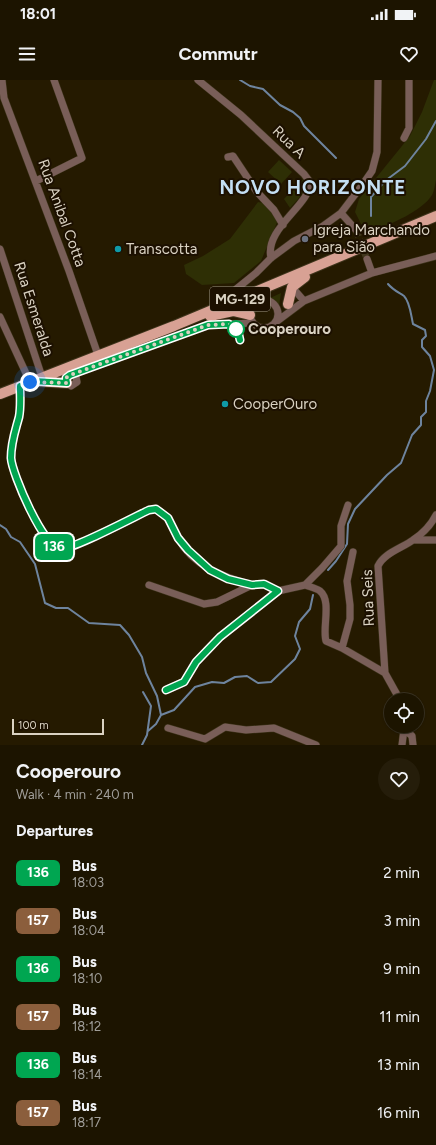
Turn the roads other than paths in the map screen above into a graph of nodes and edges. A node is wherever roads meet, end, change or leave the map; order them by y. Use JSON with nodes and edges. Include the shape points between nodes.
{"nodes":[{"id":1,"x":2,"y":80,"type":"edge"},
{"id":2,"x":54,"y":80,"type":"edge"},
{"id":3,"x":198,"y":80,"type":"edge"},
{"id":4,"x":378,"y":80,"type":"edge"},
{"id":5,"x":409,"y":80,"type":"edge"},
{"id":6,"x":2,"y":99,"type":"edge"},
{"id":7,"x":404,"y":138,"type":"dead end"},
{"id":8,"x":228,"y":157,"type":"dead end"},
{"id":9,"x":36,"y":181,"type":"junction"},
{"id":10,"x":341,"y":213,"type":"junction"},
{"id":11,"x":436,"y":216,"type":"edge"},
{"id":12,"x":283,"y":225,"type":"junction"},
{"id":13,"x":356,"y":230,"type":"tunnel mouth"},
{"id":14,"x":0,"y":249,"type":"edge"},
{"id":15,"x":436,"y":256,"type":"edge"},
{"id":16,"x":271,"y":258,"type":"junction"},
{"id":17,"x":338,"y":259,"type":"junction"},
{"id":18,"x":367,"y":259,"type":"tunnel mouth"},
{"id":19,"x":372,"y":273,"type":"junction"},
{"id":20,"x":292,"y":287,"type":"junction"},
{"id":21,"x":254,"y":293,"type":"junction"},
{"id":22,"x":304,"y":301,"type":"junction"},
{"id":23,"x":288,"y":304,"type":"junction"},
{"id":24,"x":275,"y":305,"type":"junction"},
{"id":25,"x":210,"y":311,"type":"junction"},
{"id":26,"x":225,"y":313,"type":"junction"},
{"id":27,"x":0,"y":317,"type":"edge"},
{"id":28,"x":249,"y":317,"type":"junction"},
{"id":29,"x":276,"y":322,"type":"junction"},
{"id":30,"x":229,"y":324,"type":"junction"},
{"id":31,"x":174,"y":326,"type":"junction"},
{"id":32,"x":240,"y":340,"type":"dead end"},
{"id":33,"x":98,"y":355,"type":"junction"},
{"id":34,"x":72,"y":379,"type":"joint"},
{"id":35,"x":35,"y":380,"type":"junction"},
{"id":36,"x":20,"y":386,"type":"junction"},
{"id":37,"x":0,"y":394,"type":"edge"},
{"id":38,"x":348,"y":505,"type":"dead end"},
{"id":39,"x":436,"y":515,"type":"edge"},
{"id":40,"x":414,"y":540,"type":"junction"},
{"id":41,"x":436,"y":540,"type":"edge"},
{"id":42,"x":353,"y":552,"type":"dead end"},
{"id":43,"x":149,"y":585,"type":"dead end"},
{"id":44,"x":252,"y":585,"type":"junction"},
{"id":45,"x":305,"y":585,"type":"junction"},
{"id":46,"x":278,"y":591,"type":"junction"},
{"id":47,"x":342,"y":648,"type":"junction"},
{"id":48,"x":385,"y":674,"type":"junction"},
{"id":49,"x":166,"y":690,"type":"dead end"},
{"id":50,"x":396,"y":693,"type":"edge"},
{"id":51,"x":168,"y":728,"type":"dead end"},
{"id":52,"x":403,"y":733,"type":"edge"},
{"id":53,"x":409,"y":733,"type":"edge"},
{"id":54,"x":316,"y":745,"type":"edge"},
{"id":55,"x":402,"y":745,"type":"edge"},
{"id":56,"x":413,"y":745,"type":"edge"}],
"edges":[{"from":1,"to":6,"type":"street","name":"Rua Anibal Cotta"},
{"from":2,"to":9,"type":"street","via":[[82,158]]},
{"from":3,"to":12,"type":"street","name":"Rua A","via":[[252,124],[309,181],[308,190]]},
{"from":4,"to":10,"type":"street","via":[[374,165]]},
{"from":5,"to":7,"type":"street","via":[[409,128]]},
{"from":6,"to":9,"type":"street","name":"Rua Anibal Cotta"},
{"from":8,"to":12,"type":"street","via":[[233,156],[238,161],[257,192],[271,206]]},
{"from":9,"to":33,"type":"street","name":"Rua Anibal Cotta"},
{"from":10,"to":13,"type":"street"},
{"from":10,"to":16,"type":"street"},
{"from":11,"to":17,"type":"main road","number":"MG-129"},
{"from":12,"to":16,"type":"street","name":"Rua A","via":[[273,237],[269,249]]},
{"from":14,"to":35,"type":"street","name":"Rua Esmeralda"},
{"from":15,"to":19,"type":"street"},
{"from":16,"to":25,"type":"street"},
{"from":17,"to":20,"type":"main road","via":[[298,281]]},
{"from":17,"to":21,"type":"main road","number":"MG-129"},
{"from":18,"to":19,"type":"street"},
{"from":19,"to":22,"type":"street"},
{"from":20,"to":22,"type":"street"},
{"from":20,"to":23,"type":"main road"},
{"from":21,"to":25,"type":"main road","number":"MG-129"},
{"from":21,"to":26,"type":"main road"},
{"from":22,"to":23,"type":"street"},
{"from":22,"to":29,"type":"street"},
{"from":23,"to":24,"type":"street"},
{"from":24,"to":28,"type":"street","via":[[270,301],[260,300],[252,306]]},
{"from":24,"to":29,"type":"street","via":[[278,312]]},
{"from":25,"to":31,"type":"main road","number":"MG-129"},
{"from":26,"to":28,"type":"main road","via":[[233,312]]},
{"from":26,"to":31,"type":"main road"},
{"from":27,"to":35,"type":"street"},
{"from":28,"to":29,"type":"street","via":[[263,328]]},
{"from":28,"to":30,"type":"street"},
{"from":28,"to":30,"type":"street"},
{"from":30,"to":32,"type":"street","via":[[238,331]]},
{"from":30,"to":34,"type":"street","via":[[208,325],[85,370]]},
{"from":31,"to":33,"type":"main road","number":"MG-129"},
{"from":33,"to":35,"type":"main road","number":"MG-129"},
{"from":34,"to":35,"type":"main road"},
{"from":35,"to":36,"type":"main road","number":"MG-129"},
{"from":36,"to":37,"type":"main road","number":"MG-129"},
{"from":36,"to":44,"type":"street","via":[[18,418],[12,438],[12,466],[39,528],[54,547],[63,549],[156,509],[168,518],[178,538],[201,563],[218,575]]},
{"from":38,"to":45,"type":"street","via":[[341,526],[340,546]]},
{"from":39,"to":40,"type":"street","via":[[432,523]]},
{"from":40,"to":41,"type":"street"},
{"from":40,"to":48,"type":"street","name":"Rua Seis","via":[[384,558],[378,566]]},
{"from":42,"to":47,"type":"street","via":[[346,581],[350,620]]},
{"from":43,"to":44,"type":"street","via":[[208,604]]},
{"from":44,"to":46,"type":"street","via":[[264,584]]},
{"from":45,"to":46,"type":"street"},
{"from":45,"to":47,"type":"street","via":[[320,590],[324,595],[327,610],[324,634],[326,641]]},
{"from":46,"to":49,"type":"street","via":[[220,637],[196,662],[184,682]]},
{"from":47,"to":48,"type":"street"},
{"from":48,"to":50,"type":"street"},
{"from":51,"to":54,"type":"street","via":[[205,739],[225,727],[246,730],[274,728]]},
{"from":52,"to":55,"type":"street"},
{"from":53,"to":56,"type":"street"}]}
